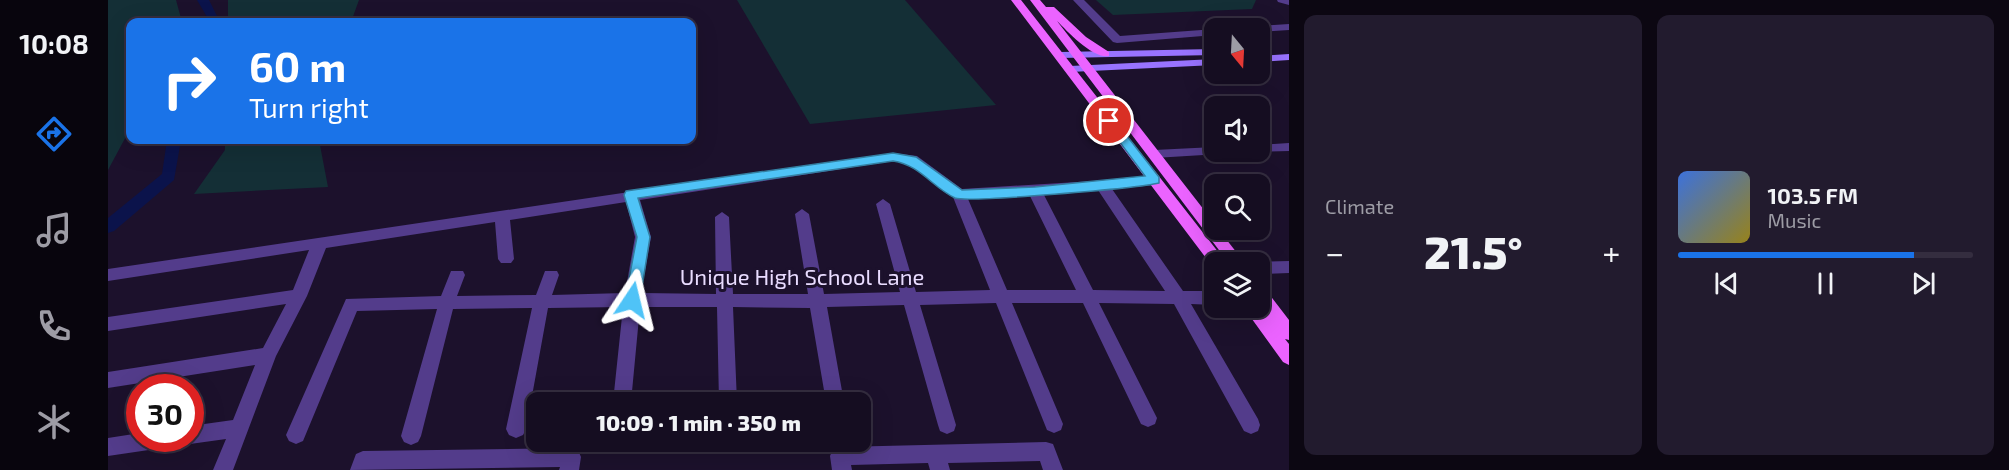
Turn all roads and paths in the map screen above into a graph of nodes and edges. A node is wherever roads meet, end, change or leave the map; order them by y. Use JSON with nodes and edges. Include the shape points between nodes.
{"nodes":[{"id":1,"x":1016,"y":0,"type":"edge"},
{"id":2,"x":1036,"y":0,"type":"edge"},
{"id":3,"x":1078,"y":0,"type":"edge"},
{"id":4,"x":1282,"y":0,"type":"edge"},
{"id":5,"x":1289,"y":2,"type":"edge"},
{"id":6,"x":1289,"y":27,"type":"edge"},
{"id":7,"x":1270,"y":28,"type":"edge"},
{"id":8,"x":1204,"y":33,"type":"edge"},
{"id":9,"x":1289,"y":49,"type":"edge"},
{"id":10,"x":1270,"y":50,"type":"edge"},
{"id":11,"x":1204,"y":52,"type":"edge"},
{"id":12,"x":1077,"y":54,"type":"junction"},
{"id":13,"x":1105,"y":54,"type":"junction"},
{"id":14,"x":1059,"y":55,"type":"junction"},
{"id":15,"x":1289,"y":57,"type":"edge"},
{"id":16,"x":1270,"y":58,"type":"edge"},
{"id":17,"x":1204,"y":63,"type":"edge"},
{"id":18,"x":1089,"y":68,"type":"junction"},
{"id":19,"x":1070,"y":69,"type":"junction"},
{"id":20,"x":1289,"y":147,"type":"edge"},
{"id":21,"x":1270,"y":148,"type":"edge"},
{"id":22,"x":1204,"y":152,"type":"edge"},
{"id":23,"x":1154,"y":154,"type":"junction"},
{"id":24,"x":1154,"y":180,"type":"junction"},
{"id":25,"x":1101,"y":184,"type":"junction"},
{"id":26,"x":1035,"y":191,"type":"junction"},
{"id":27,"x":959,"y":194,"type":"junction"},
{"id":28,"x":631,"y":195,"type":"junction"},
{"id":29,"x":883,"y":204,"type":"dead end"},
{"id":30,"x":502,"y":214,"type":"junction"},
{"id":31,"x":802,"y":214,"type":"dead end"},
{"id":32,"x":723,"y":217,"type":"dead end"},
{"id":33,"x":320,"y":243,"type":"junction"},
{"id":34,"x":1210,"y":252,"type":"edge"},
{"id":35,"x":1228,"y":252,"type":"edge"},
{"id":36,"x":506,"y":259,"type":"dead end"},
{"id":37,"x":1289,"y":267,"type":"edge"},
{"id":38,"x":1270,"y":268,"type":"edge"},
{"id":39,"x":108,"y":275,"type":"edge"},
{"id":40,"x":457,"y":275,"type":"dead end"},
{"id":41,"x":551,"y":275,"type":"dead end"},
{"id":42,"x":299,"y":296,"type":"junction"},
{"id":43,"x":1000,"y":296,"type":"junction"},
{"id":44,"x":1204,"y":298,"type":"edge"},
{"id":45,"x":910,"y":299,"type":"junction"},
{"id":46,"x":1089,"y":299,"type":"junction"},
{"id":47,"x":1179,"y":299,"type":"junction"},
{"id":48,"x":632,"y":300,"type":"junction"},
{"id":49,"x":726,"y":300,"type":"junction"},
{"id":50,"x":818,"y":301,"type":"junction"},
{"id":51,"x":447,"y":302,"type":"junction"},
{"id":52,"x":541,"y":302,"type":"junction"},
{"id":53,"x":1270,"y":308,"type":"edge"},
{"id":54,"x":1260,"y":318,"type":"edge"},
{"id":55,"x":108,"y":324,"type":"edge"},
{"id":56,"x":1289,"y":333,"type":"edge"},
{"id":57,"x":268,"y":355,"type":"junction"},
{"id":58,"x":1289,"y":357,"type":"edge"},
{"id":59,"x":108,"y":380,"type":"edge"},
{"id":60,"x":623,"y":392,"type":"edge"},
{"id":61,"x":728,"y":392,"type":"edge"},
{"id":62,"x":833,"y":392,"type":"edge"},
{"id":63,"x":1148,"y":418,"type":"dead end"},
{"id":64,"x":1054,"y":424,"type":"dead end"},
{"id":65,"x":947,"y":425,"type":"dead end"},
{"id":66,"x":1251,"y":425,"type":"dead end"},
{"id":67,"x":239,"y":428,"type":"junction"},
{"id":68,"x":516,"y":429,"type":"dead end"},
{"id":69,"x":204,"y":433,"type":"edge"},
{"id":70,"x":296,"y":435,"type":"dead end"},
{"id":71,"x":411,"y":436,"type":"dead end"},
{"id":72,"x":126,"y":444,"type":"edge"},
{"id":73,"x":108,"y":447,"type":"edge"},
{"id":74,"x":938,"y":462,"type":"edge"},
{"id":75,"x":471,"y":464,"type":"edge"},
{"id":76,"x":223,"y":470,"type":"edge"},
{"id":77,"x":360,"y":470,"type":"edge"},
{"id":78,"x":569,"y":470,"type":"edge"},
{"id":79,"x":842,"y":470,"type":"edge"},
{"id":80,"x":1053,"y":470,"type":"edge"}],
"edges":[{"from":1,"to":14,"type":"main road"},
{"from":2,"to":12,"type":"main road"},
{"from":2,"to":13,"type":"main road"},
{"from":3,"to":8,"type":"street","via":[[1118,40]]},
{"from":4,"to":5,"type":"street"},
{"from":6,"to":7,"type":"street"},
{"from":9,"to":10,"type":"street"},
{"from":11,"to":13,"type":"street"},
{"from":12,"to":13,"type":"street"},
{"from":12,"to":14,"type":"street"},
{"from":12,"to":18,"type":"main road"},
{"from":14,"to":19,"type":"main road"},
{"from":15,"to":16,"type":"street"},
{"from":17,"to":18,"type":"street"},
{"from":18,"to":19,"type":"street"},
{"from":18,"to":23,"type":"main road"},
{"from":19,"to":24,"type":"main road"},
{"from":20,"to":21,"type":"street"},
{"from":22,"to":23,"type":"street"},
{"from":23,"to":35,"type":"main road"},
{"from":24,"to":25,"type":"street"},
{"from":24,"to":34,"type":"main road"},
{"from":25,"to":26,"type":"street"},
{"from":25,"to":47,"type":"street"},
{"from":26,"to":27,"type":"street"},
{"from":26,"to":46,"type":"street"},
{"from":27,"to":28,"type":"street","via":[[903,156]]},
{"from":27,"to":43,"type":"street"},
{"from":28,"to":30,"type":"street"},
{"from":28,"to":48,"type":"street","via":[[643,237]]},
{"from":29,"to":45,"type":"street"},
{"from":30,"to":33,"type":"street"},
{"from":30,"to":36,"type":"street"},
{"from":31,"to":50,"type":"street"},
{"from":32,"to":49,"type":"street"},
{"from":33,"to":39,"type":"street"},
{"from":33,"to":42,"type":"street"},
{"from":37,"to":38,"type":"street"},
{"from":40,"to":51,"type":"street"},
{"from":41,"to":52,"type":"street"},
{"from":42,"to":55,"type":"street"},
{"from":42,"to":57,"type":"street"},
{"from":43,"to":45,"type":"street","name":"Unique High School Lane"},
{"from":43,"to":46,"type":"street","name":"Unique High School Lane"},
{"from":43,"to":64,"type":"street"},
{"from":44,"to":47,"type":"street","name":"Unique High School Lane"},
{"from":45,"to":50,"type":"street","name":"Unique High School Lane"},
{"from":45,"to":65,"type":"street"},
{"from":46,"to":47,"type":"street","name":"Unique High School Lane"},
{"from":46,"to":63,"type":"street"},
{"from":47,"to":66,"type":"street"},
{"from":48,"to":49,"type":"street","name":"Unique High School Lane"},
{"from":48,"to":52,"type":"street","name":"Unique High School Lane"},
{"from":48,"to":60,"type":"street"},
{"from":49,"to":50,"type":"street","name":"Unique High School Lane"},
{"from":49,"to":61,"type":"street"},
{"from":50,"to":62,"type":"street"},
{"from":51,"to":52,"type":"street","name":"Unique High School Lane"},
{"from":51,"to":70,"type":"street","name":"Unique High School Lane","via":[[352,304]]},
{"from":51,"to":71,"type":"street"},
{"from":52,"to":68,"type":"street"},
{"from":53,"to":56,"type":"main road"},
{"from":54,"to":58,"type":"main road"},
{"from":57,"to":59,"type":"street"},
{"from":57,"to":67,"type":"street"},
{"from":67,"to":69,"type":"street"},
{"from":67,"to":76,"type":"street"},
{"from":72,"to":73,"type":"street"},
{"from":74,"to":79,"type":"street","via":[[840,456]]},
{"from":74,"to":80,"type":"street","via":[[1046,451]]},
{"from":75,"to":77,"type":"street","via":[[363,461]]},
{"from":75,"to":78,"type":"street","via":[[571,457]]}]}
